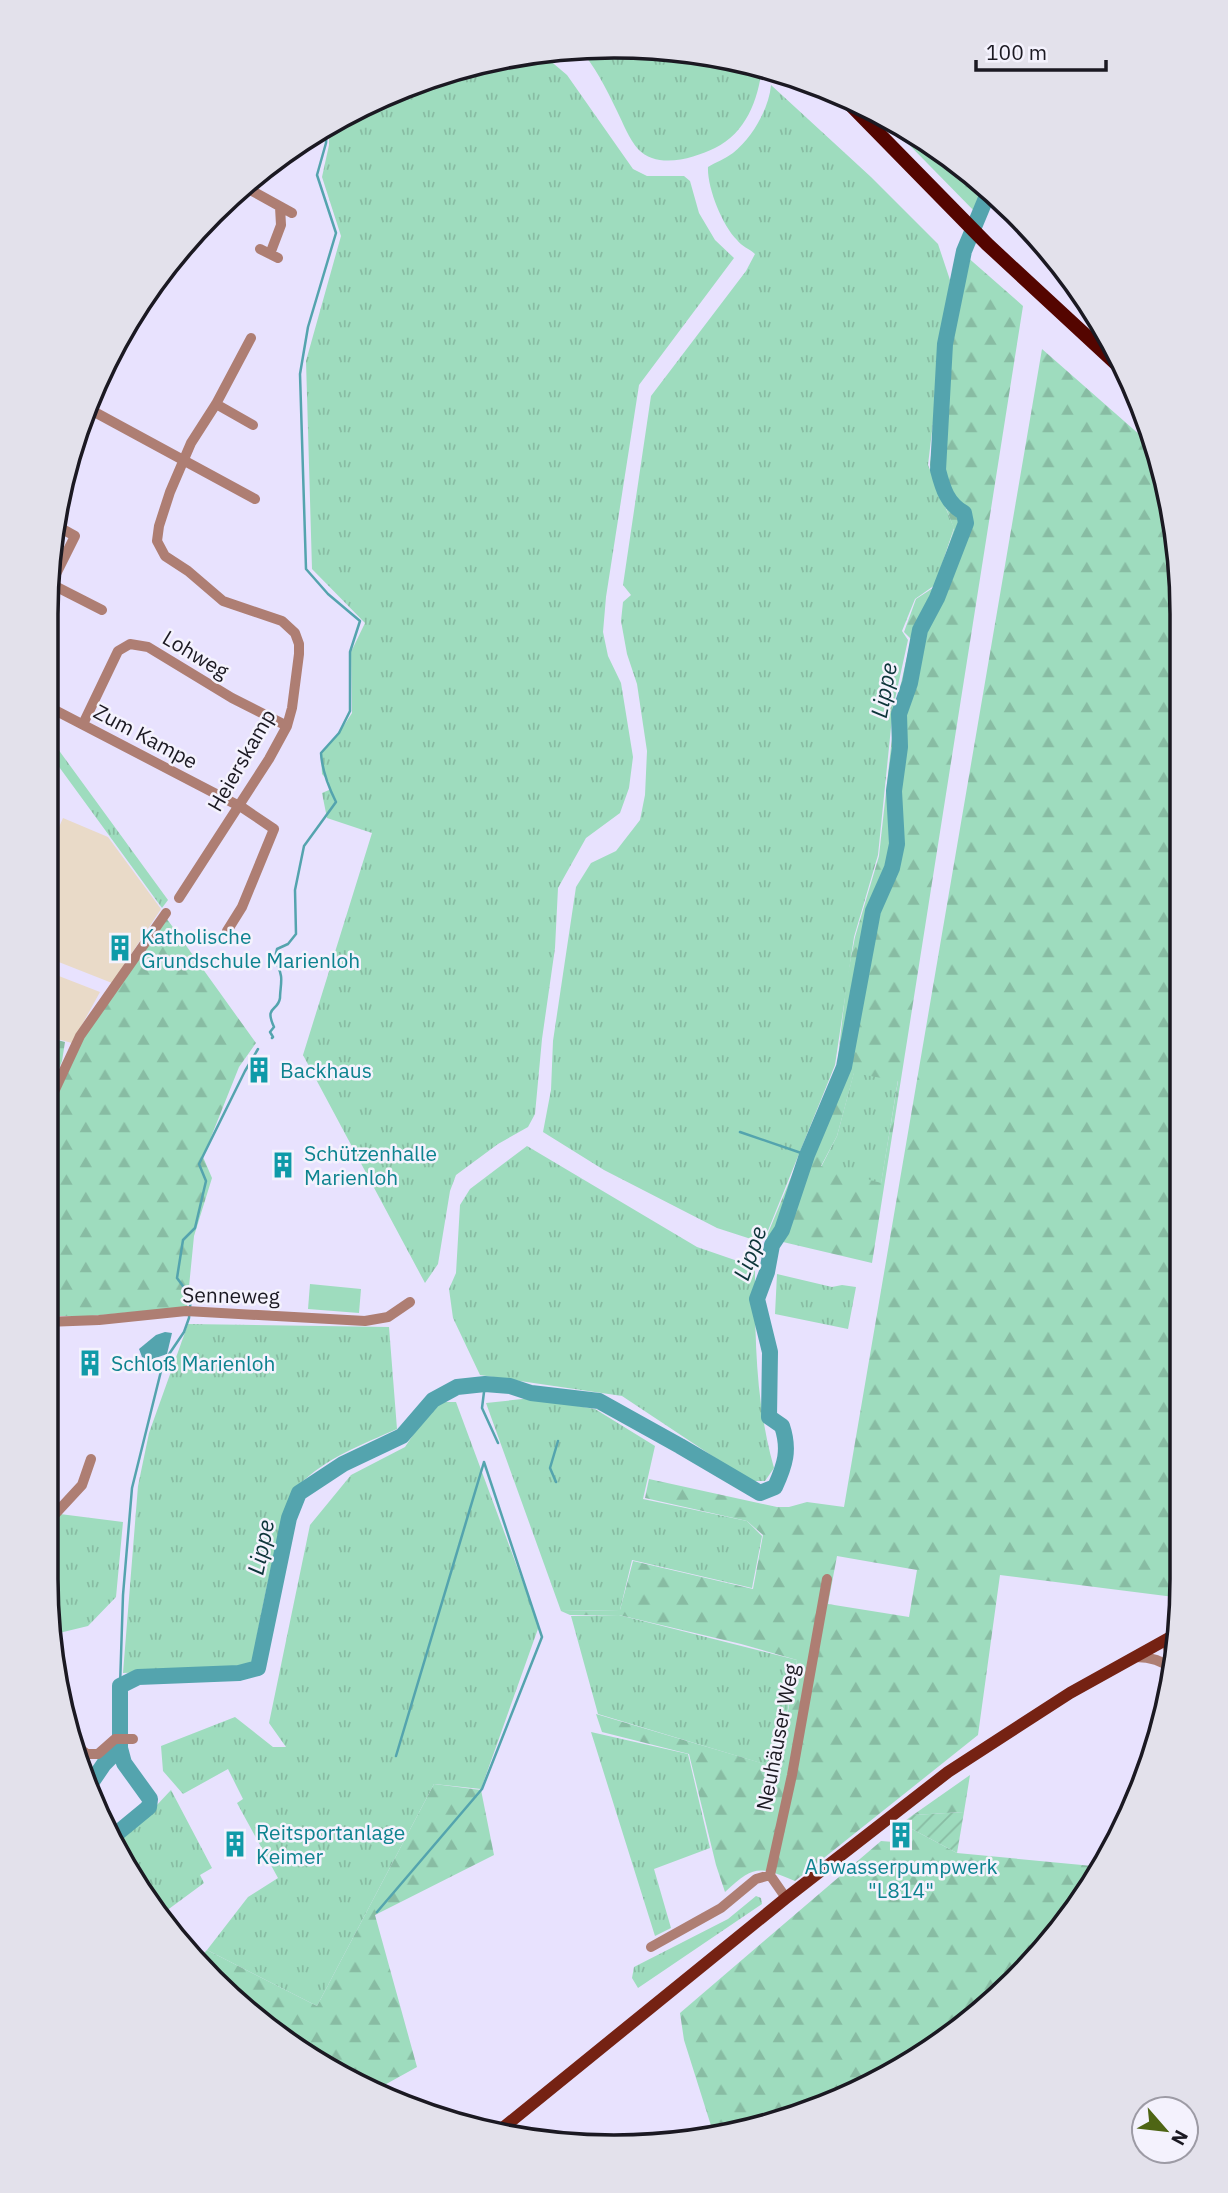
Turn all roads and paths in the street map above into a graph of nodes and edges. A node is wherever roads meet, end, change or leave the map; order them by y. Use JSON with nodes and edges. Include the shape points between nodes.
{"nodes":[{"id":1,"x":861,"y":116,"type":"edge"},
{"id":2,"x":252,"y":192,"type":"edge"},
{"id":3,"x":281,"y":207,"type":"junction"},
{"id":4,"x":292,"y":214,"type":"dead end"},
{"id":5,"x":269,"y":254,"type":"dead end"},
{"id":6,"x":251,"y":338,"type":"dead end"},
{"id":7,"x":1105,"y":354,"type":"edge"},
{"id":8,"x":216,"y":404,"type":"junction"},
{"id":9,"x":96,"y":413,"type":"edge"},
{"id":10,"x":253,"y":425,"type":"dead end"},
{"id":11,"x":183,"y":461,"type":"junction"},
{"id":12,"x":255,"y":499,"type":"dead end"},
{"id":13,"x":64,"y":530,"type":"edge"},
{"id":14,"x":60,"y":565,"type":"edge"},
{"id":15,"x":59,"y":588,"type":"edge"},
{"id":16,"x":102,"y":610,"type":"dead end"},
{"id":17,"x":58,"y":712,"type":"edge"},
{"id":18,"x":83,"y":724,"type":"junction"},
{"id":19,"x":287,"y":726,"type":"junction"},
{"id":20,"x":238,"y":806,"type":"junction"},
{"id":21,"x":179,"y":898,"type":"dead end"},
{"id":22,"x":166,"y":913,"type":"dead end"},
{"id":23,"x":228,"y":931,"type":"dead end"},
{"id":24,"x":58,"y":1081,"type":"edge"},
{"id":25,"x":410,"y":1302,"type":"dead end"},
{"id":26,"x":58,"y":1322,"type":"edge"},
{"id":27,"x":90,"y":1459,"type":"dead end"},
{"id":28,"x":58,"y":1511,"type":"edge"},
{"id":29,"x":827,"y":1579,"type":"dead end"},
{"id":30,"x":1166,"y":1639,"type":"edge"},
{"id":31,"x":1135,"y":1657,"type":"junction"},
{"id":32,"x":1164,"y":1662,"type":"edge"},
{"id":33,"x":131,"y":1738,"type":"dead end"},
{"id":34,"x":86,"y":1753,"type":"edge"},
{"id":35,"x":770,"y":1875,"type":"junction"},
{"id":36,"x":786,"y":1898,"type":"junction"},
{"id":37,"x":651,"y":1947,"type":"dead end"},
{"id":38,"x":506,"y":2125,"type":"edge"}],
"edges":[{"from":1,"to":7,"type":"highway","via":[[987,244]]},
{"from":2,"to":3,"type":"street"},
{"from":3,"to":4,"type":"street"},
{"from":3,"to":5,"type":"street","via":[[281,225]]},
{"from":6,"to":8,"type":"street","name":"Heierskamp"},
{"from":8,"to":10,"type":"street"},
{"from":8,"to":11,"type":"street","name":"Heierskamp"},
{"from":9,"to":11,"type":"street"},
{"from":11,"to":12,"type":"street"},
{"from":11,"to":19,"type":"street","name":"Heierskamp","via":[[159,526],[159,547],[223,601],[282,621],[295,633],[299,653]]},
{"from":13,"to":14,"type":"street","via":[[75,536]]},
{"from":15,"to":16,"type":"street"},
{"from":17,"to":18,"type":"street","name":"Zum Kampe"},
{"from":18,"to":19,"type":"street","name":"Lohweg","via":[[118,651],[130,644],[148,647]]},
{"from":18,"to":20,"type":"street","name":"Zum Kampe"},
{"from":19,"to":20,"type":"street","name":"Heierskamp"},
{"from":20,"to":21,"type":"street","name":"Heierskamp"},
{"from":20,"to":23,"type":"street","name":"Zum Kampe","via":[[274,829]]},
{"from":22,"to":24,"type":"street","via":[[80,1036]]},
{"from":25,"to":26,"type":"street","name":"Senneweg","via":[[388,1317],[365,1321],[190,1312]]},
{"from":27,"to":28,"type":"street","via":[[82,1485]]},
{"from":29,"to":35,"type":"street","name":"Neuhäuser Weg"},
{"from":30,"to":31,"type":"main road"},
{"from":31,"to":32,"type":"street"},
{"from":31,"to":36,"type":"main road","via":[[948,1772]]},
{"from":33,"to":34,"type":"street","via":[[115,1739],[98,1754]]},
{"from":35,"to":36,"type":"street"},
{"from":35,"to":37,"type":"street","via":[[755,1879],[722,1908]]},
{"from":36,"to":38,"type":"main road"}]}
